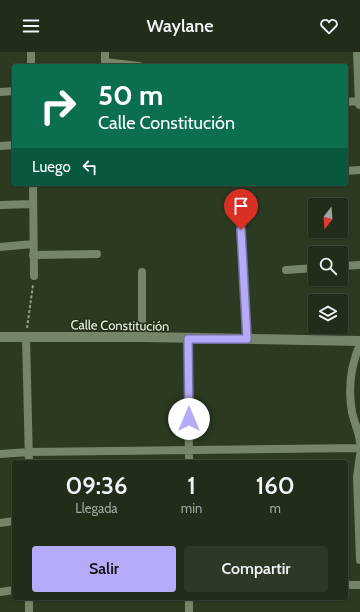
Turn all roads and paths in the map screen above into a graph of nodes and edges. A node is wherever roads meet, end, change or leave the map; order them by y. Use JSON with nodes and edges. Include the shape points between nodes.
{"nodes":[{"id":1,"x":31,"y":52,"type":"edge"},
{"id":2,"x":105,"y":52,"type":"edge"},
{"id":3,"x":358,"y":52,"type":"edge"},
{"id":4,"x":31,"y":64,"type":"edge"},
{"id":5,"x":120,"y":64,"type":"edge"},
{"id":6,"x":12,"y":91,"type":"edge"},
{"id":7,"x":0,"y":92,"type":"edge"},
{"id":8,"x":360,"y":101,"type":"edge"},
{"id":9,"x":348,"y":102,"type":"edge"},
{"id":10,"x":360,"y":104,"type":"edge"},
{"id":11,"x":12,"y":145,"type":"edge"},
{"id":12,"x":0,"y":146,"type":"edge"},
{"id":13,"x":360,"y":170,"type":"edge"},
{"id":14,"x":348,"y":171,"type":"edge"},
{"id":15,"x":33,"y":186,"type":"edge"},
{"id":16,"x":33,"y":204,"type":"junction"},
{"id":17,"x":0,"y":205,"type":"edge"},
{"id":18,"x":240,"y":215,"type":"dead end"},
{"id":19,"x":33,"y":244,"type":"junction"},
{"id":20,"x":0,"y":247,"type":"edge"},
{"id":21,"x":97,"y":254,"type":"dead end"},
{"id":22,"x":34,"y":256,"type":"junction"},
{"id":23,"x":360,"y":265,"type":"edge"},
{"id":24,"x":348,"y":266,"type":"edge"},
{"id":25,"x":308,"y":268,"type":"edge"},
{"id":26,"x":286,"y":270,"type":"dead end"},
{"id":27,"x":142,"y":272,"type":"dead end"},
{"id":28,"x":34,"y":276,"type":"joint"},
{"id":29,"x":0,"y":337,"type":"edge"},
{"id":30,"x":26,"y":337,"type":"junction"},
{"id":31,"x":143,"y":337,"type":"junction"},
{"id":32,"x":188,"y":339,"type":"junction"},
{"id":33,"x":247,"y":339,"type":"junction"},
{"id":34,"x":360,"y":343,"type":"edge"},
{"id":35,"x":360,"y":442,"type":"edge"},
{"id":36,"x":360,"y":448,"type":"edge"},
{"id":37,"x":189,"y":451,"type":"junction"},
{"id":38,"x":29,"y":452,"type":"junction"},
{"id":39,"x":0,"y":454,"type":"edge"},
{"id":40,"x":360,"y":455,"type":"edge"},
{"id":41,"x":29,"y":460,"type":"edge"},
{"id":42,"x":189,"y":460,"type":"edge"},
{"id":43,"x":12,"y":521,"type":"edge"},
{"id":44,"x":0,"y":523,"type":"edge"},
{"id":45,"x":360,"y":560,"type":"edge"},
{"id":46,"x":348,"y":585,"type":"edge"},
{"id":47,"x":360,"y":585,"type":"edge"},
{"id":48,"x":12,"y":590,"type":"edge"},
{"id":49,"x":0,"y":592,"type":"edge"},
{"id":50,"x":29,"y":600,"type":"edge"},
{"id":51,"x":189,"y":600,"type":"edge"},
{"id":52,"x":29,"y":612,"type":"edge"},
{"id":53,"x":189,"y":612,"type":"edge"}],
"edges":[{"from":1,"to":4,"type":"street"},
{"from":2,"to":5,"type":"street","via":[[106,62]]},
{"from":3,"to":8,"type":"street"},
{"from":6,"to":7,"type":"street"},
{"from":8,"to":9,"type":"street"},
{"from":8,"to":10,"type":"street"},
{"from":11,"to":12,"type":"street"},
{"from":13,"to":14,"type":"street"},
{"from":15,"to":16,"type":"street"},
{"from":16,"to":17,"type":"street"},
{"from":16,"to":19,"type":"street"},
{"from":18,"to":33,"type":"street"},
{"from":19,"to":20,"type":"street"},
{"from":19,"to":22,"type":"street"},
{"from":21,"to":22,"type":"street"},
{"from":22,"to":28,"type":"street"},
{"from":23,"to":24,"type":"street"},
{"from":25,"to":26,"type":"street"},
{"from":27,"to":31,"type":"street"},
{"from":28,"to":30,"type":"path"},
{"from":29,"to":30,"type":"street","name":"Calle Constitución"},
{"from":30,"to":31,"type":"street","name":"Calle Constitución"},
{"from":30,"to":38,"type":"street"},
{"from":31,"to":32,"type":"street","name":"Calle Constitución"},
{"from":32,"to":33,"type":"street","name":"Calle Constitución"},
{"from":32,"to":37,"type":"street"},
{"from":33,"to":34,"type":"street","name":"Calle Constitución"},
{"from":34,"to":35,"type":"street","via":[[350,382],[352,412]]},
{"from":36,"to":37,"type":"street"},
{"from":37,"to":38,"type":"street"},
{"from":37,"to":42,"type":"street"},
{"from":38,"to":39,"type":"street"},
{"from":38,"to":41,"type":"street"},
{"from":40,"to":45,"type":"street","via":[[357,477]]},
{"from":43,"to":44,"type":"street"},
{"from":46,"to":47,"type":"street"},
{"from":48,"to":49,"type":"street"},
{"from":50,"to":52,"type":"street"},
{"from":51,"to":53,"type":"street"}]}
